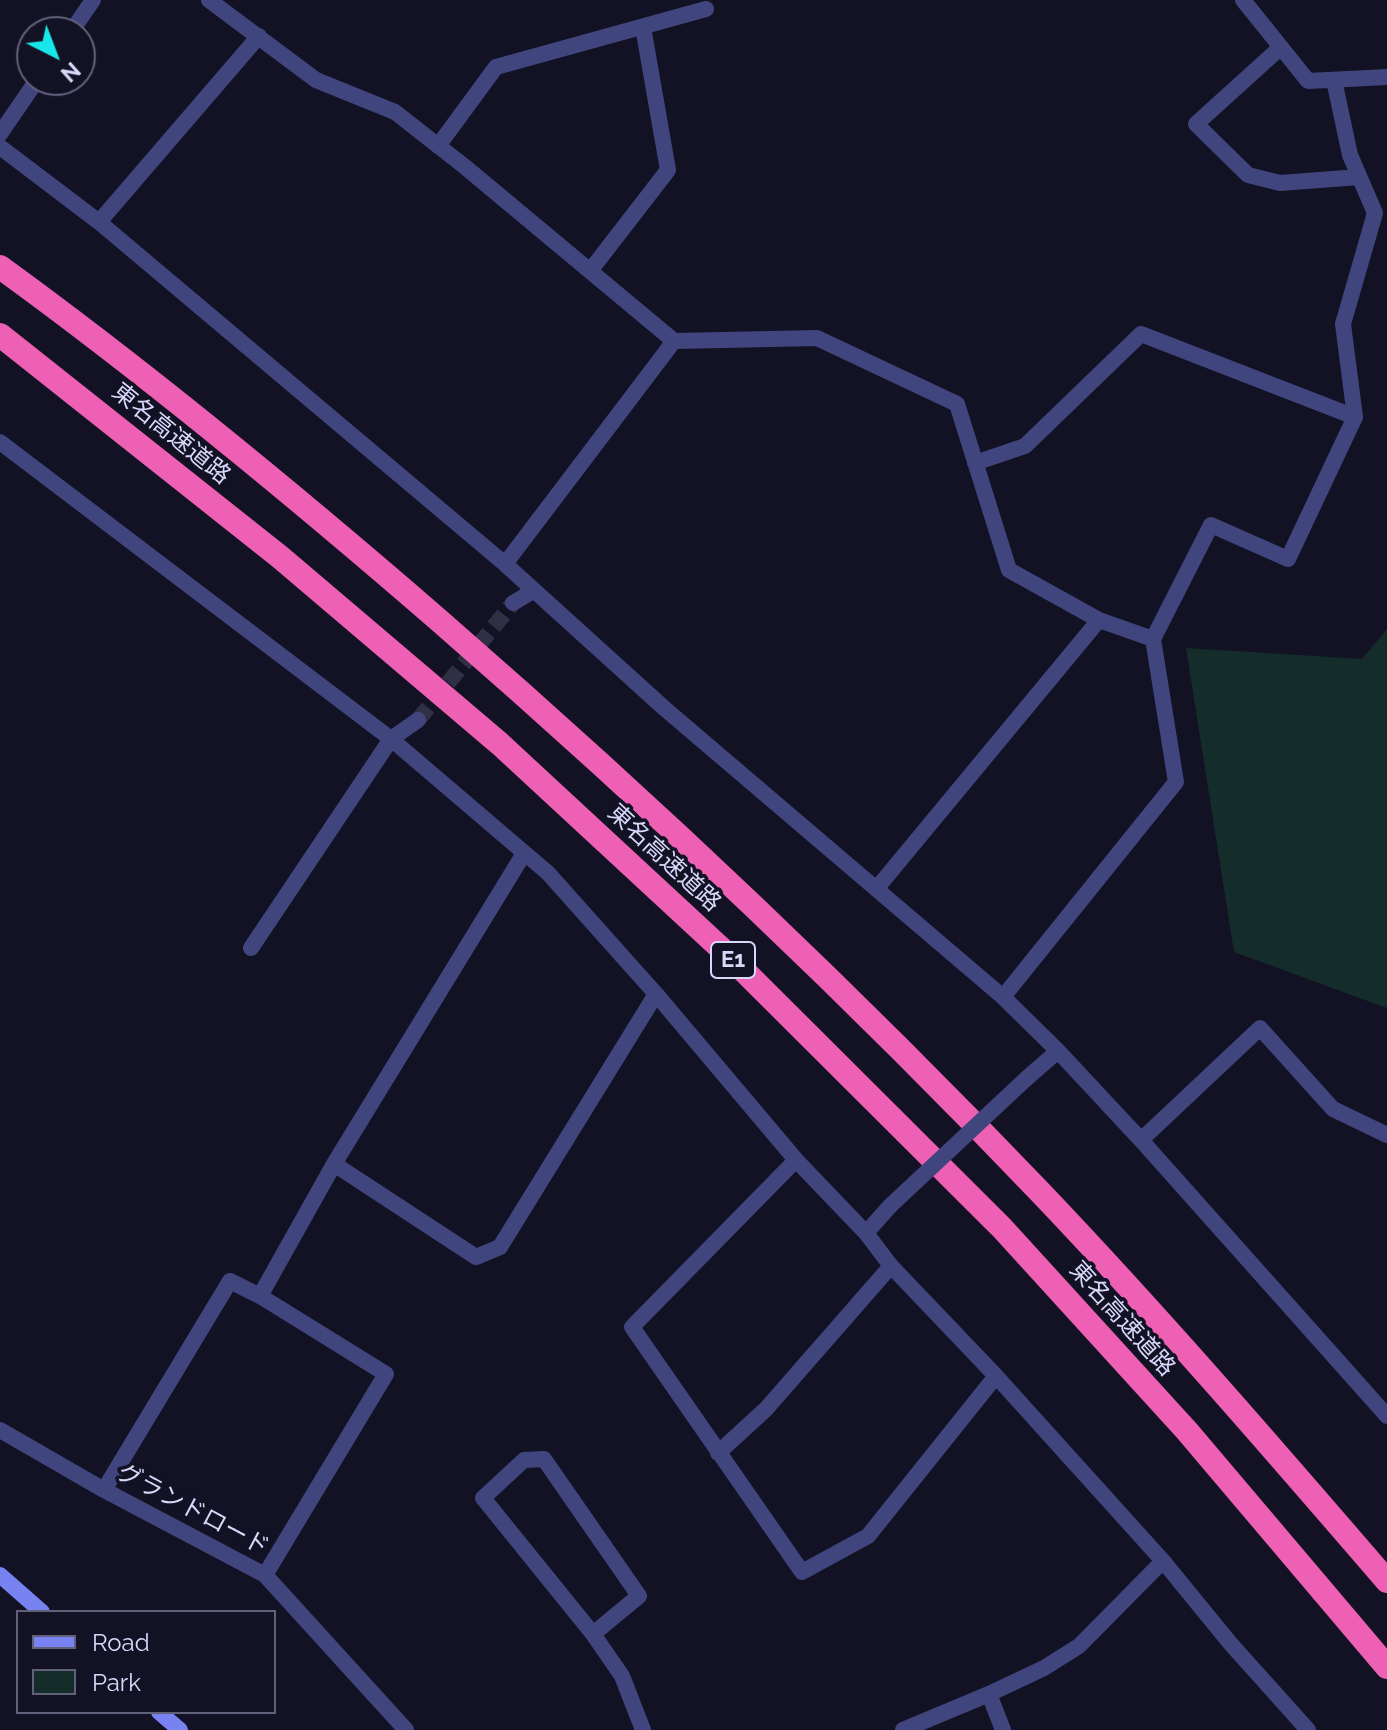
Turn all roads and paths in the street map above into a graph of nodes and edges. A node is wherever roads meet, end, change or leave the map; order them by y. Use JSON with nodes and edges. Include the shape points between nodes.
{"nodes":[{"id":1,"x":209,"y":0,"type":"edge"},
{"id":2,"x":1243,"y":0,"type":"edge"},
{"id":3,"x":706,"y":9,"type":"dead end"},
{"id":4,"x":643,"y":27,"type":"junction"},
{"id":5,"x":259,"y":36,"type":"junction"},
{"id":6,"x":1281,"y":47,"type":"junction"},
{"id":7,"x":1387,"y":77,"type":"edge"},
{"id":8,"x":1334,"y":80,"type":"junction"},
{"id":9,"x":26,"y":96,"type":"edge"},
{"id":10,"x":0,"y":134,"type":"edge"},
{"id":11,"x":438,"y":146,"type":"junction"},
{"id":12,"x":0,"y":147,"type":"edge"},
{"id":13,"x":1359,"y":177,"type":"junction"},
{"id":14,"x":99,"y":222,"type":"junction"},
{"id":15,"x":0,"y":267,"type":"edge"},
{"id":16,"x":590,"y":271,"type":"junction"},
{"id":17,"x":0,"y":335,"type":"edge"},
{"id":18,"x":674,"y":341,"type":"junction"},
{"id":19,"x":1355,"y":417,"type":"junction"},
{"id":20,"x":0,"y":442,"type":"edge"},
{"id":21,"x":975,"y":463,"type":"junction"},
{"id":22,"x":505,"y":564,"type":"junction"},
{"id":23,"x":533,"y":591,"type":"junction"},
{"id":24,"x":513,"y":603,"type":"tunnel mouth"},
{"id":25,"x":1099,"y":620,"type":"junction"},
{"id":26,"x":1153,"y":639,"type":"junction"},
{"id":27,"x":418,"y":720,"type":"tunnel mouth"},
{"id":28,"x":391,"y":739,"type":"junction"},
{"id":29,"x":523,"y":855,"type":"junction"},
{"id":30,"x":877,"y":888,"type":"junction"},
{"id":31,"x":251,"y":948,"type":"dead end"},
{"id":32,"x":656,"y":994,"type":"junction"},
{"id":33,"x":1003,"y":997,"type":"junction"},
{"id":34,"x":1058,"y":1051,"type":"junction"},
{"id":35,"x":1387,"y":1135,"type":"edge"},
{"id":36,"x":1141,"y":1140,"type":"junction"},
{"id":37,"x":796,"y":1160,"type":"junction"},
{"id":38,"x":334,"y":1164,"type":"junction"},
{"id":39,"x":866,"y":1233,"type":"junction"},
{"id":40,"x":891,"y":1266,"type":"junction"},
{"id":41,"x":260,"y":1296,"type":"junction"},
{"id":42,"x":996,"y":1376,"type":"junction"},
{"id":43,"x":1387,"y":1416,"type":"edge"},
{"id":44,"x":0,"y":1430,"type":"edge"},
{"id":45,"x":718,"y":1453,"type":"junction"},
{"id":46,"x":104,"y":1490,"type":"junction"},
{"id":47,"x":1163,"y":1561,"type":"junction"},
{"id":48,"x":0,"y":1575,"type":"edge"},
{"id":49,"x":265,"y":1575,"type":"junction"},
{"id":50,"x":1387,"y":1581,"type":"edge"},
{"id":51,"x":40,"y":1610,"type":"edge"},
{"id":52,"x":593,"y":1634,"type":"junction"},
{"id":53,"x":1387,"y":1667,"type":"edge"},
{"id":54,"x":989,"y":1694,"type":"junction"},
{"id":55,"x":161,"y":1714,"type":"edge"},
{"id":56,"x":180,"y":1730,"type":"edge"},
{"id":57,"x":406,"y":1730,"type":"edge"},
{"id":58,"x":643,"y":1730,"type":"edge"},
{"id":59,"x":903,"y":1730,"type":"edge"},
{"id":60,"x":1003,"y":1730,"type":"edge"},
{"id":61,"x":1308,"y":1730,"type":"edge"}],
"edges":[{"from":1,"to":5,"type":"street"},
{"from":2,"to":6,"type":"street"},
{"from":3,"to":4,"type":"street"},
{"from":4,"to":11,"type":"street","via":[[496,67]]},
{"from":4,"to":16,"type":"street","via":[[668,170]]},
{"from":5,"to":11,"type":"street","via":[[316,80],[395,112]]},
{"from":5,"to":14,"type":"street"},
{"from":6,"to":8,"type":"street","via":[[1308,81]]},
{"from":6,"to":13,"type":"street","via":[[1196,124],[1248,175],[1280,183]]},
{"from":7,"to":8,"type":"street"},
{"from":8,"to":13,"type":"street"},
{"from":9,"to":10,"type":"street"},
{"from":11,"to":16,"type":"street"},
{"from":12,"to":14,"type":"street"},
{"from":13,"to":19,"type":"street","via":[[1375,213],[1343,324]]},
{"from":14,"to":22,"type":"street"},
{"from":15,"to":50,"type":"highway","name":"東名高速道路","number":"E1","via":[[318,516],[536,705],[765,916],[1040,1192],[1227,1394]]},
{"from":16,"to":18,"type":"street"},
{"from":17,"to":53,"type":"highway","name":"東名高速道路","number":"E1","via":[[280,557],[477,724],[728,955],[1002,1228],[1187,1431]]},
{"from":18,"to":21,"type":"street","via":[[817,338],[957,404]]},
{"from":18,"to":22,"type":"street"},
{"from":19,"to":21,"type":"street","via":[[1141,334],[1025,446]]},
{"from":19,"to":26,"type":"street","via":[[1288,559],[1211,525]]},
{"from":20,"to":28,"type":"street"},
{"from":21,"to":25,"type":"street","via":[[1009,570]]},
{"from":22,"to":23,"type":"street"},
{"from":23,"to":24,"type":"street"},
{"from":23,"to":30,"type":"street"},
{"from":25,"to":26,"type":"street"},
{"from":25,"to":30,"type":"street"},
{"from":26,"to":33,"type":"street","via":[[1176,782]]},
{"from":27,"to":28,"type":"street"},
{"from":28,"to":29,"type":"street"},
{"from":28,"to":31,"type":"street"},
{"from":29,"to":32,"type":"street","via":[[548,873]]},
{"from":29,"to":38,"type":"street"},
{"from":30,"to":33,"type":"street"},
{"from":32,"to":37,"type":"street"},
{"from":32,"to":38,"type":"street","via":[[500,1247],[476,1257]]},
{"from":33,"to":34,"type":"street"},
{"from":34,"to":36,"type":"street"},
{"from":34,"to":39,"type":"street","bridge":true},
{"from":35,"to":36,"type":"street","via":[[1333,1109],[1260,1028]]},
{"from":36,"to":43,"type":"street"},
{"from":37,"to":39,"type":"street"},
{"from":37,"to":45,"type":"street","via":[[632,1327]]},
{"from":38,"to":41,"type":"street"},
{"from":39,"to":40,"type":"street"},
{"from":40,"to":42,"type":"street"},
{"from":40,"to":45,"type":"street","via":[[766,1409]]},
{"from":41,"to":46,"type":"street","via":[[230,1281]]},
{"from":41,"to":49,"type":"street","via":[[386,1374]]},
{"from":42,"to":45,"type":"street","via":[[868,1536],[802,1572]]},
{"from":42,"to":47,"type":"street"},
{"from":44,"to":46,"type":"street","name":"グランドロード"},
{"from":46,"to":49,"type":"street","name":"グランドロード"},
{"from":47,"to":54,"type":"street","via":[[1079,1646]]},
{"from":47,"to":61,"type":"street"},
{"from":48,"to":51,"type":"main road"},
{"from":49,"to":57,"type":"street","name":"グランドロード"},
{"from":52,"to":52,"type":"street","via":[[483,1498],[524,1460],[544,1459],[639,1596]]},
{"from":52,"to":58,"type":"street","via":[[622,1676]]},
{"from":54,"to":59,"type":"street"},
{"from":54,"to":60,"type":"street"},
{"from":55,"to":56,"type":"main road"}]}
